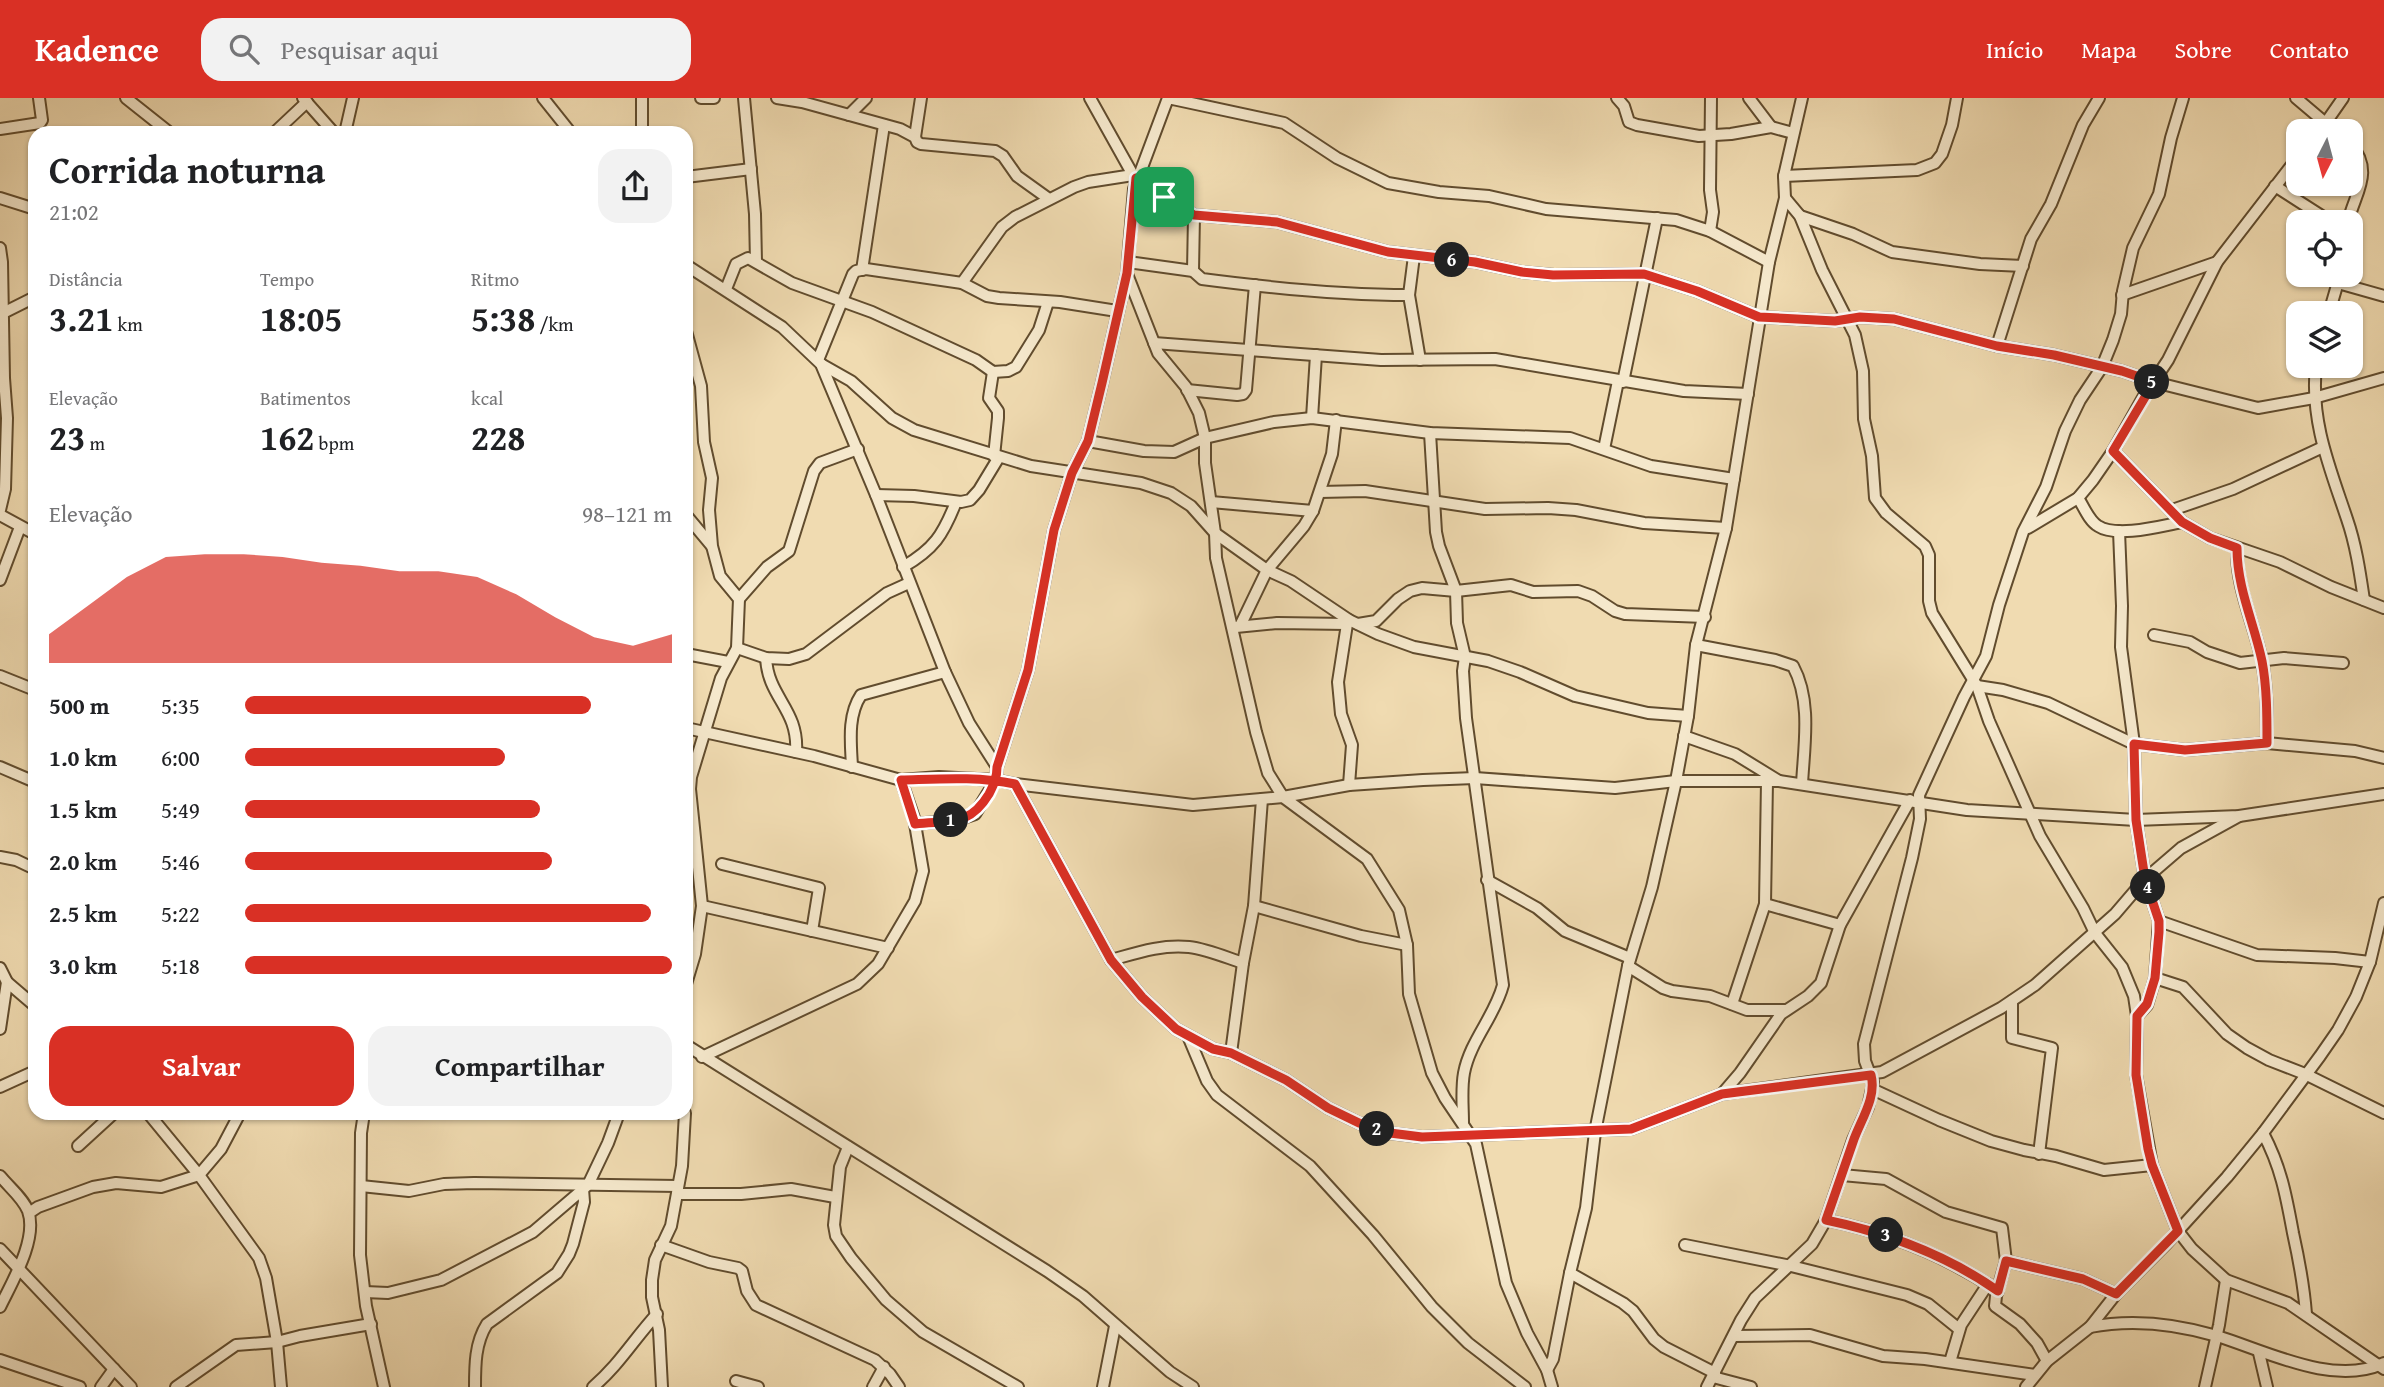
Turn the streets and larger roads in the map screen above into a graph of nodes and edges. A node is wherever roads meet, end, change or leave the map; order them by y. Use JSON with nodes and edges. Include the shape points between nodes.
{"nodes":[{"id":1,"x":39,"y":98,"type":"edge"},
{"id":2,"x":126,"y":98,"type":"edge"},
{"id":3,"x":353,"y":98,"type":"edge"},
{"id":4,"x":543,"y":98,"type":"edge"},
{"id":5,"x":642,"y":98,"type":"edge"},
{"id":6,"x":701,"y":98,"type":"edge"},
{"id":7,"x":714,"y":98,"type":"edge"},
{"id":8,"x":744,"y":98,"type":"edge"},
{"id":9,"x":777,"y":98,"type":"edge"},
{"id":10,"x":866,"y":98,"type":"edge"},
{"id":11,"x":921,"y":98,"type":"edge"},
{"id":12,"x":1090,"y":98,"type":"edge"},
{"id":13,"x":1616,"y":98,"type":"edge"},
{"id":14,"x":1711,"y":98,"type":"edge"},
{"id":15,"x":1749,"y":98,"type":"edge"},
{"id":16,"x":1802,"y":98,"type":"edge"},
{"id":17,"x":1957,"y":98,"type":"edge"},
{"id":18,"x":2099,"y":98,"type":"edge"},
{"id":19,"x":2183,"y":98,"type":"edge"},
{"id":20,"x":2296,"y":98,"type":"edge"},
{"id":21,"x":2343,"y":98,"type":"edge"},
{"id":22,"x":305,"y":100,"type":"edge"},
{"id":23,"x":803,"y":100,"type":"edge"},
{"id":24,"x":849,"y":115,"type":"junction"},
{"id":25,"x":2317,"y":119,"type":"edge"},
{"id":26,"x":2332,"y":119,"type":"edge"},
{"id":27,"x":884,"y":125,"type":"junction"},
{"id":28,"x":161,"y":126,"type":"edge"},
{"id":29,"x":281,"y":126,"type":"edge"},
{"id":30,"x":328,"y":126,"type":"edge"},
{"id":31,"x":347,"y":126,"type":"edge"},
{"id":32,"x":565,"y":126,"type":"edge"},
{"id":33,"x":642,"y":126,"type":"edge"},
{"id":34,"x":1771,"y":127,"type":"junction"},
{"id":35,"x":0,"y":129,"type":"edge"},
{"id":36,"x":1793,"y":134,"type":"junction"},
{"id":37,"x":1711,"y":136,"type":"junction"},
{"id":38,"x":915,"y":137,"type":"junction"},
{"id":39,"x":751,"y":169,"type":"junction"},
{"id":40,"x":2286,"y":172,"type":"edge"},
{"id":41,"x":693,"y":176,"type":"edge"},
{"id":42,"x":1784,"y":176,"type":"junction"},
{"id":43,"x":1135,"y":177,"type":"junction"},
{"id":44,"x":2275,"y":186,"type":"junction"},
{"id":45,"x":1785,"y":198,"type":"junction"},
{"id":46,"x":1049,"y":199,"type":"junction"},
{"id":47,"x":0,"y":200,"type":"edge"},
{"id":48,"x":28,"y":207,"type":"edge"},
{"id":49,"x":2312,"y":210,"type":"edge"},
{"id":50,"x":1194,"y":215,"type":"junction"},
{"id":51,"x":1800,"y":216,"type":"junction"},
{"id":52,"x":1657,"y":218,"type":"junction"},
{"id":53,"x":1710,"y":230,"type":"junction"},
{"id":54,"x":0,"y":248,"type":"edge"},
{"id":55,"x":1414,"y":256,"type":"junction"},
{"id":56,"x":756,"y":262,"type":"junction"},
{"id":57,"x":1769,"y":262,"type":"junction"},
{"id":58,"x":2217,"y":262,"type":"junction"},
{"id":59,"x":2023,"y":266,"type":"junction"},
{"id":60,"x":1127,"y":268,"type":"junction"},
{"id":61,"x":693,"y":269,"type":"edge"},
{"id":62,"x":862,"y":270,"type":"junction"},
{"id":63,"x":1193,"y":271,"type":"junction"},
{"id":64,"x":1644,"y":274,"type":"junction"},
{"id":65,"x":962,"y":283,"type":"junction"},
{"id":66,"x":1255,"y":285,"type":"junction"},
{"id":67,"x":2360,"y":287,"type":"edge"},
{"id":68,"x":726,"y":289,"type":"junction"},
{"id":69,"x":1409,"y":295,"type":"junction"},
{"id":70,"x":2122,"y":295,"type":"junction"},
{"id":71,"x":2384,"y":296,"type":"edge"},
{"id":72,"x":28,"y":300,"type":"edge"},
{"id":73,"x":842,"y":300,"type":"junction"},
{"id":74,"x":1048,"y":302,"type":"junction"},
{"id":75,"x":1117,"y":311,"type":"junction"},
{"id":76,"x":3,"y":313,"type":"junction"},
{"id":77,"x":1759,"y":317,"type":"junction"},
{"id":78,"x":1848,"y":320,"type":"junction"},
{"id":79,"x":1154,"y":343,"type":"junction"},
{"id":80,"x":1997,"y":346,"type":"junction"},
{"id":81,"x":1248,"y":349,"type":"junction"},
{"id":82,"x":1316,"y":355,"type":"junction"},
{"id":83,"x":693,"y":359,"type":"edge"},
{"id":84,"x":1420,"y":360,"type":"junction"},
{"id":85,"x":820,"y":362,"type":"junction"},
{"id":86,"x":2102,"y":367,"type":"junction"},
{"id":87,"x":993,"y":372,"type":"junction"},
{"id":88,"x":2315,"y":378,"type":"edge"},
{"id":89,"x":2384,"y":379,"type":"edge"},
{"id":90,"x":1620,"y":381,"type":"junction"},
{"id":91,"x":2154,"y":382,"type":"junction"},
{"id":92,"x":1187,"y":390,"type":"junction"},
{"id":93,"x":1748,"y":394,"type":"junction"},
{"id":94,"x":2314,"y":398,"type":"junction"},
{"id":95,"x":1312,"y":418,"type":"junction"},
{"id":96,"x":1336,"y":420,"type":"junction"},
{"id":97,"x":1430,"y":433,"type":"junction"},
{"id":98,"x":1205,"y":438,"type":"junction"},
{"id":99,"x":1088,"y":441,"type":"junction"},
{"id":100,"x":2323,"y":447,"type":"junction"},
{"id":101,"x":858,"y":449,"type":"junction"},
{"id":102,"x":1604,"y":449,"type":"junction"},
{"id":103,"x":2113,"y":451,"type":"junction"},
{"id":104,"x":996,"y":457,"type":"junction"},
{"id":105,"x":1072,"y":473,"type":"junction"},
{"id":106,"x":1734,"y":479,"type":"junction"},
{"id":107,"x":1320,"y":492,"type":"junction"},
{"id":108,"x":876,"y":495,"type":"junction"},
{"id":109,"x":2078,"y":498,"type":"junction"},
{"id":110,"x":956,"y":502,"type":"junction"},
{"id":111,"x":1211,"y":502,"type":"junction"},
{"id":112,"x":1433,"y":503,"type":"junction"},
{"id":113,"x":2172,"y":510,"type":"junction"},
{"id":114,"x":1312,"y":511,"type":"junction"},
{"id":115,"x":0,"y":512,"type":"edge"},
{"id":116,"x":2182,"y":522,"type":"junction"},
{"id":117,"x":693,"y":523,"type":"edge"},
{"id":118,"x":20,"y":527,"type":"junction"},
{"id":119,"x":1726,"y":528,"type":"junction"},
{"id":120,"x":28,"y":531,"type":"edge"},
{"id":121,"x":2119,"y":531,"type":"junction"},
{"id":122,"x":2023,"y":532,"type":"junction"},
{"id":123,"x":1215,"y":533,"type":"junction"},
{"id":124,"x":712,"y":546,"type":"junction"},
{"id":125,"x":2237,"y":548,"type":"junction"},
{"id":126,"x":903,"y":567,"type":"junction"},
{"id":127,"x":1267,"y":570,"type":"junction"},
{"id":128,"x":0,"y":580,"type":"edge"},
{"id":129,"x":909,"y":583,"type":"junction"},
{"id":130,"x":1456,"y":591,"type":"junction"},
{"id":131,"x":738,"y":599,"type":"junction"},
{"id":132,"x":2364,"y":600,"type":"junction"},
{"id":133,"x":2384,"y":608,"type":"edge"},
{"id":134,"x":1705,"y":617,"type":"junction"},
{"id":135,"x":1351,"y":622,"type":"junction"},
{"id":136,"x":1237,"y":626,"type":"junction"},
{"id":137,"x":2154,"y":635,"type":"dead end"},
{"id":138,"x":1696,"y":645,"type":"junction"},
{"id":139,"x":737,"y":648,"type":"junction"},
{"id":140,"x":693,"y":655,"type":"edge"},
{"id":141,"x":1465,"y":657,"type":"junction"},
{"id":142,"x":766,"y":658,"type":"junction"},
{"id":143,"x":2262,"y":661,"type":"junction"},
{"id":144,"x":728,"y":662,"type":"junction"},
{"id":145,"x":2343,"y":663,"type":"dead end"},
{"id":146,"x":945,"y":672,"type":"junction"},
{"id":147,"x":0,"y":676,"type":"edge"},
{"id":148,"x":1975,"y":682,"type":"junction"},
{"id":149,"x":28,"y":687,"type":"edge"},
{"id":150,"x":1688,"y":716,"type":"junction"},
{"id":151,"x":693,"y":730,"type":"edge"},
{"id":152,"x":704,"y":732,"type":"junction"},
{"id":153,"x":1684,"y":736,"type":"junction"},
{"id":154,"x":2267,"y":743,"type":"junction"},
{"id":155,"x":2134,"y":744,"type":"junction"},
{"id":156,"x":796,"y":752,"type":"junction"},
{"id":157,"x":2384,"y":758,"type":"edge"},
{"id":158,"x":0,"y":767,"type":"edge"},
{"id":159,"x":852,"y":767,"type":"junction"},
{"id":160,"x":997,"y":767,"type":"junction"},
{"id":161,"x":693,"y":770,"type":"edge"},
{"id":162,"x":1475,"y":778,"type":"junction"},
{"id":163,"x":28,"y":779,"type":"edge"},
{"id":164,"x":901,"y":780,"type":"junction"},
{"id":165,"x":996,"y":780,"type":"junction"},
{"id":166,"x":1676,"y":781,"type":"junction"},
{"id":167,"x":1773,"y":781,"type":"junction"},
{"id":168,"x":1015,"y":784,"type":"junction"},
{"id":169,"x":1802,"y":784,"type":"junction"},
{"id":170,"x":1349,"y":785,"type":"junction"},
{"id":171,"x":2384,"y":794,"type":"edge"},
{"id":172,"x":1283,"y":796,"type":"junction"},
{"id":173,"x":1262,"y":799,"type":"junction"},
{"id":174,"x":1914,"y":802,"type":"junction"},
{"id":175,"x":2030,"y":813,"type":"junction"},
{"id":176,"x":2239,"y":816,"type":"junction"},
{"id":177,"x":693,"y":820,"type":"edge"},
{"id":178,"x":2136,"y":820,"type":"junction"},
{"id":179,"x":915,"y":824,"type":"junction"},
{"id":180,"x":0,"y":857,"type":"edge"},
{"id":181,"x":722,"y":864,"type":"dead end"},
{"id":182,"x":28,"y":866,"type":"edge"},
{"id":183,"x":693,"y":870,"type":"edge"},
{"id":184,"x":698,"y":872,"type":"junction"},
{"id":185,"x":2145,"y":879,"type":"junction"},
{"id":186,"x":1487,"y":880,"type":"junction"},
{"id":187,"x":2384,"y":903,"type":"edge"},
{"id":188,"x":1765,"y":904,"type":"junction"},
{"id":189,"x":702,"y":906,"type":"junction"},
{"id":190,"x":1255,"y":906,"type":"junction"},
{"id":191,"x":2159,"y":921,"type":"junction"},
{"id":192,"x":1840,"y":925,"type":"junction"},
{"id":193,"x":812,"y":931,"type":"junction"},
{"id":194,"x":2095,"y":933,"type":"junction"},
{"id":195,"x":1407,"y":945,"type":"junction"},
{"id":196,"x":888,"y":947,"type":"junction"},
{"id":197,"x":1111,"y":960,"type":"junction"},
{"id":198,"x":693,"y":961,"type":"edge"},
{"id":199,"x":1629,"y":962,"type":"junction"},
{"id":200,"x":2370,"y":962,"type":"junction"},
{"id":201,"x":1243,"y":963,"type":"junction"},
{"id":202,"x":0,"y":968,"type":"edge"},
{"id":203,"x":2155,"y":978,"type":"junction"},
{"id":204,"x":7,"y":982,"type":"junction"},
{"id":205,"x":28,"y":1000,"type":"edge"},
{"id":206,"x":2012,"y":1001,"type":"junction"},
{"id":207,"x":1732,"y":1004,"type":"junction"},
{"id":208,"x":1786,"y":1010,"type":"junction"},
{"id":209,"x":2137,"y":1016,"type":"junction"},
{"id":210,"x":0,"y":1030,"type":"edge"},
{"id":211,"x":1188,"y":1036,"type":"junction"},
{"id":212,"x":1213,"y":1049,"type":"junction"},
{"id":213,"x":693,"y":1050,"type":"edge"},
{"id":214,"x":1231,"y":1053,"type":"junction"},
{"id":215,"x":702,"y":1057,"type":"junction"},
{"id":216,"x":1199,"y":1063,"type":"junction"},
{"id":217,"x":28,"y":1074,"type":"edge"},
{"id":218,"x":2305,"y":1074,"type":"junction"},
{"id":219,"x":1871,"y":1075,"type":"junction"},
{"id":220,"x":0,"y":1087,"type":"edge"},
{"id":221,"x":1872,"y":1089,"type":"junction"},
{"id":222,"x":1722,"y":1094,"type":"junction"},
{"id":223,"x":2384,"y":1113,"type":"edge"},
{"id":224,"x":106,"y":1120,"type":"edge"},
{"id":225,"x":154,"y":1120,"type":"edge"},
{"id":226,"x":236,"y":1120,"type":"edge"},
{"id":227,"x":363,"y":1120,"type":"edge"},
{"id":228,"x":616,"y":1120,"type":"edge"},
{"id":229,"x":685,"y":1120,"type":"edge"},
{"id":230,"x":1463,"y":1123,"type":"junction"},
{"id":231,"x":1595,"y":1132,"type":"junction"},
{"id":232,"x":2263,"y":1133,"type":"junction"},
{"id":233,"x":1469,"y":1135,"type":"junction"},
{"id":234,"x":78,"y":1146,"type":"dead end"},
{"id":235,"x":848,"y":1147,"type":"junction"},
{"id":236,"x":2039,"y":1154,"type":"junction"},
{"id":237,"x":2152,"y":1165,"type":"junction"},
{"id":238,"x":199,"y":1175,"type":"junction"},
{"id":239,"x":1842,"y":1175,"type":"junction"},
{"id":240,"x":0,"y":1176,"type":"edge"},
{"id":241,"x":361,"y":1186,"type":"junction"},
{"id":242,"x":585,"y":1187,"type":"junction"},
{"id":243,"x":677,"y":1190,"type":"junction"},
{"id":244,"x":835,"y":1197,"type":"junction"},
{"id":245,"x":29,"y":1213,"type":"junction"},
{"id":246,"x":1826,"y":1220,"type":"junction"},
{"id":247,"x":2178,"y":1231,"type":"junction"},
{"id":248,"x":661,"y":1245,"type":"junction"},
{"id":249,"x":1685,"y":1245,"type":"dead end"},
{"id":250,"x":0,"y":1249,"type":"edge"},
{"id":251,"x":2006,"y":1261,"type":"junction"},
{"id":252,"x":1791,"y":1266,"type":"junction"},
{"id":253,"x":18,"y":1268,"type":"junction"},
{"id":254,"x":1570,"y":1273,"type":"junction"},
{"id":255,"x":2226,"y":1280,"type":"junction"},
{"id":256,"x":1987,"y":1283,"type":"junction"},
{"id":257,"x":1998,"y":1291,"type":"junction"},
{"id":258,"x":365,"y":1293,"type":"junction"},
{"id":259,"x":2116,"y":1294,"type":"junction"},
{"id":260,"x":0,"y":1307,"type":"edge"},
{"id":261,"x":657,"y":1314,"type":"junction"},
{"id":262,"x":2306,"y":1314,"type":"junction"},
{"id":263,"x":371,"y":1324,"type":"junction"},
{"id":264,"x":1115,"y":1326,"type":"junction"},
{"id":265,"x":2090,"y":1327,"type":"junction"},
{"id":266,"x":1959,"y":1329,"type":"junction"},
{"id":267,"x":1734,"y":1336,"type":"junction"},
{"id":268,"x":2217,"y":1336,"type":"junction"},
{"id":269,"x":277,"y":1342,"type":"junction"},
{"id":270,"x":2259,"y":1353,"type":"junction"},
{"id":271,"x":0,"y":1360,"type":"edge"},
{"id":272,"x":2047,"y":1360,"type":"junction"},
{"id":273,"x":1950,"y":1362,"type":"junction"},
{"id":274,"x":2383,"y":1366,"type":"edge"},
{"id":275,"x":884,"y":1367,"type":"junction"},
{"id":276,"x":114,"y":1369,"type":"junction"},
{"id":277,"x":1547,"y":1370,"type":"junction"},
{"id":278,"x":2035,"y":1375,"type":"junction"},
{"id":279,"x":1712,"y":1379,"type":"edge"},
{"id":280,"x":736,"y":1381,"type":"dead end"},
{"id":281,"x":2345,"y":1382,"type":"edge"},
{"id":282,"x":80,"y":1387,"type":"edge"},
{"id":283,"x":101,"y":1387,"type":"edge"},
{"id":284,"x":131,"y":1387,"type":"edge"},
{"id":285,"x":176,"y":1387,"type":"edge"},
{"id":286,"x":281,"y":1387,"type":"edge"},
{"id":287,"x":384,"y":1387,"type":"edge"},
{"id":288,"x":475,"y":1387,"type":"edge"},
{"id":289,"x":593,"y":1387,"type":"edge"},
{"id":290,"x":662,"y":1387,"type":"edge"},
{"id":291,"x":758,"y":1387,"type":"edge"},
{"id":292,"x":873,"y":1387,"type":"edge"},
{"id":293,"x":899,"y":1387,"type":"edge"},
{"id":294,"x":1018,"y":1387,"type":"edge"},
{"id":295,"x":1104,"y":1387,"type":"edge"},
{"id":296,"x":1194,"y":1387,"type":"edge"},
{"id":297,"x":1525,"y":1387,"type":"edge"},
{"id":298,"x":1552,"y":1387,"type":"edge"},
{"id":299,"x":1751,"y":1387,"type":"edge"},
{"id":300,"x":2026,"y":1387,"type":"edge"},
{"id":301,"x":2205,"y":1387,"type":"edge"},
{"id":302,"x":2266,"y":1387,"type":"edge"}],
"edges":[{"from":1,"to":35,"type":"street","via":[[40,123]]},
{"from":2,"to":28,"type":"street"},
{"from":3,"to":31,"type":"street"},
{"from":4,"to":32,"type":"street"},
{"from":5,"to":33,"type":"street"},
{"from":6,"to":7,"type":"street"},
{"from":8,"to":39,"type":"street"},
{"from":9,"to":23,"type":"street"},
{"from":10,"to":24,"type":"street"},
{"from":11,"to":38,"type":"street"},
{"from":12,"to":43,"type":"street"},
{"from":13,"to":37,"type":"street","via":[[1629,122]]},
{"from":14,"to":37,"type":"street"},
{"from":15,"to":34,"type":"street"},
{"from":16,"to":36,"type":"street"},
{"from":17,"to":42,"type":"street","via":[[1947,141],[1936,163],[1917,170]]},
{"from":18,"to":59,"type":"street","via":[[2031,239]]},
{"from":19,"to":70,"type":"street","via":[[2159,194],[2133,248]]},
{"from":20,"to":25,"type":"street"},
{"from":21,"to":26,"type":"street"},
{"from":22,"to":29,"type":"street"},
{"from":22,"to":30,"type":"street"},
{"from":23,"to":24,"type":"street"},
{"from":24,"to":27,"type":"street"},
{"from":27,"to":38,"type":"street"},
{"from":27,"to":62,"type":"street"},
{"from":34,"to":36,"type":"street"},
{"from":34,"to":37,"type":"street"},
{"from":36,"to":42,"type":"street"},
{"from":37,"to":53,"type":"street"},
{"from":38,"to":46,"type":"street","via":[[921,144],[995,151],[1017,176]]},
{"from":39,"to":41,"type":"street"},
{"from":39,"to":56,"type":"street"},
{"from":40,"to":44,"type":"street"},
{"from":42,"to":45,"type":"street"},
{"from":43,"to":46,"type":"street","via":[[1088,182]]},
{"from":43,"to":50,"type":"street"},
{"from":43,"to":52,"type":"street","via":[[1168,98],[1284,123],[1372,177],[1402,187],[1489,196],[1559,211]]},
{"from":43,"to":60,"type":"street"},
{"from":44,"to":49,"type":"street"},
{"from":44,"to":58,"type":"street"},
{"from":45,"to":51,"type":"street"},
{"from":45,"to":57,"type":"street"},
{"from":46,"to":65,"type":"street","via":[[1002,228]]},
{"from":47,"to":48,"type":"street"},
{"from":50,"to":55,"type":"street","via":[[1277,222]]},
{"from":50,"to":63,"type":"street"},
{"from":51,"to":59,"type":"street","via":[[1892,252]]},
{"from":51,"to":78,"type":"street"},
{"from":52,"to":53,"type":"street"},
{"from":52,"to":64,"type":"street"},
{"from":53,"to":57,"type":"street"},
{"from":54,"to":76,"type":"street"},
{"from":55,"to":64,"type":"street","via":[[1553,275]]},
{"from":55,"to":69,"type":"street"},
{"from":56,"to":68,"type":"street","via":[[748,258],[736,264]]},
{"from":56,"to":73,"type":"street","via":[[792,283]]},
{"from":57,"to":77,"type":"street"},
{"from":58,"to":70,"type":"street"},
{"from":58,"to":91,"type":"street"},
{"from":59,"to":80,"type":"street"},
{"from":60,"to":63,"type":"street"},
{"from":60,"to":75,"type":"street"},
{"from":60,"to":79,"type":"street"},
{"from":61,"to":68,"type":"street"},
{"from":62,"to":65,"type":"street"},
{"from":62,"to":73,"type":"street","via":[[853,274]]},
{"from":63,"to":66,"type":"street","via":[[1202,279]]},
{"from":64,"to":77,"type":"street"},
{"from":64,"to":90,"type":"street"},
{"from":65,"to":74,"type":"street","via":[[987,296]]},
{"from":66,"to":69,"type":"street"},
{"from":66,"to":81,"type":"street"},
{"from":67,"to":71,"type":"street"},
{"from":68,"to":85,"type":"street","via":[[782,327]]},
{"from":69,"to":84,"type":"street"},
{"from":70,"to":86,"type":"street","via":[[2121,314]]},
{"from":72,"to":76,"type":"street"},
{"from":73,"to":85,"type":"street"},
{"from":73,"to":87,"type":"street","via":[[976,360]]},
{"from":74,"to":75,"type":"street"},
{"from":74,"to":87,"type":"street","via":[[1039,330],[1016,367]]},
{"from":75,"to":99,"type":"street"},
{"from":76,"to":115,"type":"street","via":[[8,418]]},
{"from":77,"to":78,"type":"street"},
{"from":77,"to":93,"type":"street"},
{"from":78,"to":80,"type":"street","via":[[1894,319]]},
{"from":78,"to":148,"type":"street","via":[[1863,371],[1864,419],[1875,498],[1925,546],[1932,613]]},
{"from":79,"to":81,"type":"street"},
{"from":79,"to":92,"type":"street"},
{"from":80,"to":86,"type":"street"},
{"from":81,"to":82,"type":"street"},
{"from":81,"to":92,"type":"street","via":[[1243,394]]},
{"from":82,"to":84,"type":"street"},
{"from":82,"to":95,"type":"street"},
{"from":83,"to":124,"type":"street","via":[[701,386],[704,442],[712,478]]},
{"from":84,"to":90,"type":"street","via":[[1495,359]]},
{"from":85,"to":101,"type":"street"},
{"from":85,"to":104,"type":"street","via":[[914,430]]},
{"from":86,"to":91,"type":"street"},
{"from":86,"to":122,"type":"street","via":[[2065,431],[2046,487]]},
{"from":87,"to":104,"type":"street","via":[[989,398],[998,411]]},
{"from":88,"to":94,"type":"street"},
{"from":89,"to":94,"type":"street"},
{"from":90,"to":93,"type":"street"},
{"from":90,"to":102,"type":"street"},
{"from":91,"to":94,"type":"street","via":[[2258,408]]},
{"from":91,"to":103,"type":"street"},
{"from":92,"to":98,"type":"street"},
{"from":93,"to":106,"type":"street"},
{"from":94,"to":100,"type":"street"},
{"from":95,"to":96,"type":"street"},
{"from":95,"to":98,"type":"street"},
{"from":96,"to":97,"type":"street"},
{"from":96,"to":107,"type":"street"},
{"from":97,"to":102,"type":"street","via":[[1570,438]]},
{"from":97,"to":112,"type":"street"},
{"from":98,"to":99,"type":"street","via":[[1174,452]]},
{"from":98,"to":111,"type":"street"},
{"from":99,"to":105,"type":"street"},
{"from":100,"to":113,"type":"street","via":[[2233,489]]},
{"from":100,"to":132,"type":"street","via":[[2348,522]]},
{"from":101,"to":108,"type":"street"},
{"from":101,"to":131,"type":"street","via":[[820,463],[789,551]]},
{"from":102,"to":106,"type":"street","via":[[1651,466]]},
{"from":103,"to":109,"type":"street"},
{"from":103,"to":113,"type":"street"},
{"from":104,"to":105,"type":"street"},
{"from":104,"to":110,"type":"street","via":[[979,490],[970,500]]},
{"from":105,"to":123,"type":"street","via":[[1141,483],[1171,493],[1191,506]]},
{"from":105,"to":160,"type":"street","via":[[1054,530],[1028,670]]},
{"from":106,"to":119,"type":"street"},
{"from":107,"to":112,"type":"street","via":[[1365,491]]},
{"from":107,"to":114,"type":"street"},
{"from":108,"to":110,"type":"street"},
{"from":108,"to":126,"type":"street"},
{"from":109,"to":121,"type":"street","via":[[2094,524]]},
{"from":109,"to":122,"type":"street"},
{"from":110,"to":126,"type":"street","via":[[935,544]]},
{"from":111,"to":114,"type":"street"},
{"from":111,"to":123,"type":"street"},
{"from":112,"to":119,"type":"street","via":[[1576,510],[1644,523]]},
{"from":112,"to":130,"type":"street","via":[[1439,546]]},
{"from":113,"to":116,"type":"street"},
{"from":114,"to":127,"type":"street"},
{"from":115,"to":118,"type":"street"},
{"from":116,"to":121,"type":"street"},
{"from":116,"to":125,"type":"street"},
{"from":117,"to":124,"type":"street"},
{"from":118,"to":120,"type":"street"},
{"from":118,"to":128,"type":"street"},
{"from":119,"to":134,"type":"street"},
{"from":121,"to":155,"type":"street","via":[[2120,647]]},
{"from":122,"to":148,"type":"street"},
{"from":123,"to":127,"type":"street"},
{"from":123,"to":136,"type":"street","via":[[1216,558]]},
{"from":124,"to":131,"type":"street","via":[[720,576]]},
{"from":125,"to":132,"type":"street"},
{"from":125,"to":143,"type":"street","via":[[2248,618]]},
{"from":126,"to":129,"type":"street"},
{"from":127,"to":135,"type":"street"},
{"from":127,"to":136,"type":"street"},
{"from":129,"to":142,"type":"street","via":[[887,593],[806,654]]},
{"from":129,"to":146,"type":"street"},
{"from":130,"to":134,"type":"street","via":[[1511,585],[1533,592],[1578,591],[1625,614]]},
{"from":130,"to":135,"type":"street","via":[[1410,590],[1376,621]]},
{"from":130,"to":141,"type":"street"},
{"from":131,"to":139,"type":"street"},
{"from":132,"to":133,"type":"street"},
{"from":134,"to":138,"type":"street"},
{"from":135,"to":136,"type":"street"},
{"from":135,"to":141,"type":"street","via":[[1414,647]]},
{"from":135,"to":170,"type":"street","via":[[1338,681],[1341,715],[1352,745]]},
{"from":136,"to":172,"type":"street","via":[[1265,763]]},
{"from":137,"to":143,"type":"street","via":[[2190,642],[2228,661]]},
{"from":138,"to":150,"type":"street"},
{"from":138,"to":169,"type":"street","via":[[1793,666],[1805,714]]},
{"from":139,"to":142,"type":"street"},
{"from":139,"to":144,"type":"street"},
{"from":140,"to":144,"type":"street"},
{"from":141,"to":150,"type":"street","via":[[1520,672],[1575,696],[1648,713]]},
{"from":141,"to":162,"type":"street","via":[[1466,718]]},
{"from":142,"to":156,"type":"street","via":[[772,686],[793,723]]},
{"from":143,"to":145,"type":"street","via":[[2284,658]]},
{"from":143,"to":154,"type":"street"},
{"from":144,"to":152,"type":"street"},
{"from":146,"to":159,"type":"street","via":[[861,695],[851,730]]},
{"from":146,"to":160,"type":"street"},
{"from":147,"to":149,"type":"street"},
{"from":148,"to":155,"type":"street","via":[[2048,703]]},
{"from":148,"to":174,"type":"street"},
{"from":148,"to":175,"type":"street"},
{"from":150,"to":153,"type":"street"},
{"from":151,"to":152,"type":"street"},
{"from":152,"to":156,"type":"street"},
{"from":152,"to":161,"type":"street"},
{"from":153,"to":166,"type":"street"},
{"from":153,"to":167,"type":"street","via":[[1735,754]]},
{"from":154,"to":155,"type":"street","via":[[2185,750]]},
{"from":154,"to":157,"type":"street"},
{"from":155,"to":178,"type":"street"},
{"from":156,"to":159,"type":"street"},
{"from":158,"to":163,"type":"street"},
{"from":159,"to":164,"type":"street"},
{"from":160,"to":165,"type":"street"},
{"from":162,"to":166,"type":"street","via":[[1615,788]]},
{"from":162,"to":170,"type":"street"},
{"from":162,"to":186,"type":"street"},
{"from":164,"to":165,"type":"street"},
{"from":164,"to":179,"type":"street"},
{"from":165,"to":168,"type":"street"},
{"from":165,"to":179,"type":"street","via":[[975,814]]},
{"from":166,"to":167,"type":"street"},
{"from":166,"to":199,"type":"street"},
{"from":167,"to":169,"type":"street"},
{"from":167,"to":188,"type":"street"},
{"from":168,"to":173,"type":"street","via":[[1192,805]]},
{"from":168,"to":197,"type":"street"},
{"from":169,"to":174,"type":"street"},
{"from":170,"to":172,"type":"street"},
{"from":171,"to":176,"type":"street"},
{"from":172,"to":173,"type":"street"},
{"from":172,"to":195,"type":"street","via":[[1367,859],[1399,911]]},
{"from":173,"to":190,"type":"street"},
{"from":174,"to":175,"type":"street"},
{"from":174,"to":192,"type":"street"},
{"from":174,"to":219,"type":"street","via":[[1920,819],[1864,1044]]},
{"from":175,"to":178,"type":"street"},
{"from":175,"to":194,"type":"street"},
{"from":176,"to":178,"type":"street"},
{"from":176,"to":185,"type":"street","via":[[2181,848]]},
{"from":177,"to":184,"type":"street"},
{"from":178,"to":185,"type":"street"},
{"from":179,"to":196,"type":"street","via":[[922,881]]},
{"from":180,"to":182,"type":"street"},
{"from":181,"to":193,"type":"street","via":[[819,888]]},
{"from":183,"to":184,"type":"street"},
{"from":184,"to":189,"type":"street"},
{"from":185,"to":191,"type":"street"},
{"from":185,"to":194,"type":"street"},
{"from":186,"to":199,"type":"street","via":[[1537,908],[1577,938]]},
{"from":186,"to":230,"type":"street","via":[[1503,985],[1464,1073]]},
{"from":187,"to":200,"type":"street"},
{"from":188,"to":192,"type":"street"},
{"from":188,"to":207,"type":"street"},
{"from":189,"to":193,"type":"street"},
{"from":189,"to":198,"type":"street"},
{"from":190,"to":195,"type":"street"},
{"from":190,"to":201,"type":"street"},
{"from":191,"to":200,"type":"street","via":[[2258,955]]},
{"from":191,"to":203,"type":"street"},
{"from":192,"to":208,"type":"street","via":[[1821,983]]},
{"from":193,"to":196,"type":"street"},
{"from":194,"to":206,"type":"street"},
{"from":194,"to":209,"type":"street","via":[[2122,967]]},
{"from":195,"to":230,"type":"street","via":[[1409,993],[1432,1073]]},
{"from":196,"to":215,"type":"street","via":[[857,984]]},
{"from":197,"to":201,"type":"street","via":[[1189,947]]},
{"from":197,"to":211,"type":"street","via":[[1142,997]]},
{"from":199,"to":207,"type":"street","via":[[1663,988]]},
{"from":199,"to":231,"type":"street"},
{"from":200,"to":218,"type":"street","via":[[2338,1030]]},
{"from":201,"to":214,"type":"street"},
{"from":202,"to":204,"type":"street"},
{"from":203,"to":209,"type":"street","via":[[2147,1004]]},
{"from":203,"to":218,"type":"street","via":[[2183,987],[2227,1034],[2247,1048]]},
{"from":204,"to":205,"type":"street"},
{"from":204,"to":210,"type":"street"},
{"from":206,"to":219,"type":"street"},
{"from":206,"to":236,"type":"street","via":[[2012,1038],[2052,1048]]},
{"from":207,"to":208,"type":"street","via":[[1747,1010]]},
{"from":208,"to":222,"type":"street"},
{"from":209,"to":237,"type":"street","via":[[2136,1075]]},
{"from":211,"to":212,"type":"street"},
{"from":211,"to":216,"type":"street"},
{"from":212,"to":214,"type":"street"},
{"from":212,"to":216,"type":"street"},
{"from":213,"to":215,"type":"street"},
{"from":214,"to":233,"type":"street","via":[[1359,1123],[1422,1137]]},
{"from":215,"to":235,"type":"street"},
{"from":216,"to":297,"type":"street","via":[[1217,1095],[1310,1166],[1432,1307]]},
{"from":217,"to":220,"type":"street"},
{"from":218,"to":223,"type":"street"},
{"from":218,"to":232,"type":"street"},
{"from":219,"to":221,"type":"street"},
{"from":219,"to":222,"type":"street"},
{"from":221,"to":236,"type":"street","via":[[1992,1141]]},
{"from":221,"to":239,"type":"street"},
{"from":222,"to":231,"type":"street","via":[[1631,1129]]},
{"from":224,"to":234,"type":"street"},
{"from":225,"to":238,"type":"street"},
{"from":226,"to":238,"type":"street","via":[[221,1149]]},
{"from":227,"to":241,"type":"street"},
{"from":228,"to":242,"type":"street"},
{"from":229,"to":243,"type":"street"},
{"from":230,"to":233,"type":"street"},
{"from":231,"to":233,"type":"street"},
{"from":231,"to":254,"type":"street","via":[[1586,1208]]},
{"from":232,"to":247,"type":"street"},
{"from":232,"to":262,"type":"street","via":[[2283,1181]]},
{"from":233,"to":277,"type":"street","via":[[1478,1152],[1506,1283]]},
{"from":235,"to":244,"type":"street"},
{"from":235,"to":264,"type":"street","via":[[1047,1270]]},
{"from":236,"to":237,"type":"street","via":[[2105,1170]]},
{"from":237,"to":247,"type":"street"},
{"from":238,"to":245,"type":"street","via":[[161,1187],[116,1183],[93,1187]]},
{"from":238,"to":269,"type":"street","via":[[259,1258],[267,1278]]},
{"from":239,"to":246,"type":"street"},
{"from":239,"to":251,"type":"street","via":[[1886,1179],[1946,1212],[2002,1228]]},
{"from":240,"to":245,"type":"street"},
{"from":241,"to":242,"type":"street","via":[[409,1191],[474,1183]]},
{"from":241,"to":258,"type":"street","via":[[360,1255]]},
{"from":242,"to":243,"type":"street"},
{"from":242,"to":258,"type":"street","via":[[533,1232],[441,1280],[388,1293]]},
{"from":242,"to":288,"type":"street","via":[[573,1244],[557,1273],[487,1324],[480,1335]]},
{"from":243,"to":244,"type":"street","via":[[741,1194],[790,1189]]},
{"from":243,"to":248,"type":"street","via":[[671,1226]]},
{"from":244,"to":294,"type":"street","via":[[836,1236],[886,1300],[931,1338]]},
{"from":245,"to":253,"type":"street","via":[[29,1235]]},
{"from":246,"to":252,"type":"street"},
{"from":246,"to":256,"type":"street","via":[[1904,1241]]},
{"from":247,"to":255,"type":"street"},
{"from":247,"to":259,"type":"street"},
{"from":248,"to":261,"type":"street","via":[[652,1280]]},
{"from":248,"to":275,"type":"street","via":[[738,1268],[756,1305]]},
{"from":249,"to":252,"type":"street"},
{"from":250,"to":253,"type":"street"},
{"from":251,"to":257,"type":"street"},
{"from":251,"to":259,"type":"street","via":[[2083,1279]]},
{"from":252,"to":266,"type":"street","via":[[1907,1295],[1928,1304]]},
{"from":252,"to":267,"type":"street","via":[[1755,1298]]},
{"from":253,"to":260,"type":"street"},
{"from":253,"to":276,"type":"street"},
{"from":254,"to":277,"type":"street"},
{"from":254,"to":279,"type":"street","via":[[1623,1303],[1654,1339]]},
{"from":255,"to":262,"type":"street"},
{"from":255,"to":268,"type":"street"},
{"from":256,"to":257,"type":"street"},
{"from":256,"to":266,"type":"street"},
{"from":257,"to":272,"type":"street","via":[[1996,1306],[2020,1324]]},
{"from":258,"to":263,"type":"street"},
{"from":259,"to":265,"type":"street"},
{"from":261,"to":289,"type":"street","via":[[612,1371]]},
{"from":261,"to":290,"type":"street"},
{"from":262,"to":274,"type":"street"},
{"from":263,"to":269,"type":"street"},
{"from":263,"to":287,"type":"street"},
{"from":264,"to":295,"type":"street"},
{"from":264,"to":296,"type":"street"},
{"from":265,"to":268,"type":"street","via":[[2147,1323]]},
{"from":265,"to":272,"type":"street"},
{"from":266,"to":273,"type":"street"},
{"from":267,"to":273,"type":"street","via":[[1811,1335],[1883,1356]]},
{"from":267,"to":279,"type":"street"},
{"from":268,"to":270,"type":"street"},
{"from":268,"to":301,"type":"street"},
{"from":269,"to":285,"type":"street","via":[[231,1347]]},
{"from":269,"to":286,"type":"street"},
{"from":270,"to":281,"type":"street"},
{"from":270,"to":302,"type":"street"},
{"from":271,"to":282,"type":"street"},
{"from":272,"to":278,"type":"street"},
{"from":273,"to":278,"type":"street"},
{"from":274,"to":281,"type":"street"},
{"from":275,"to":292,"type":"street"},
{"from":275,"to":293,"type":"street"},
{"from":276,"to":283,"type":"street"},
{"from":276,"to":284,"type":"street"},
{"from":277,"to":298,"type":"street"},
{"from":278,"to":300,"type":"street"},
{"from":279,"to":299,"type":"street"},
{"from":280,"to":291,"type":"street"}]}
